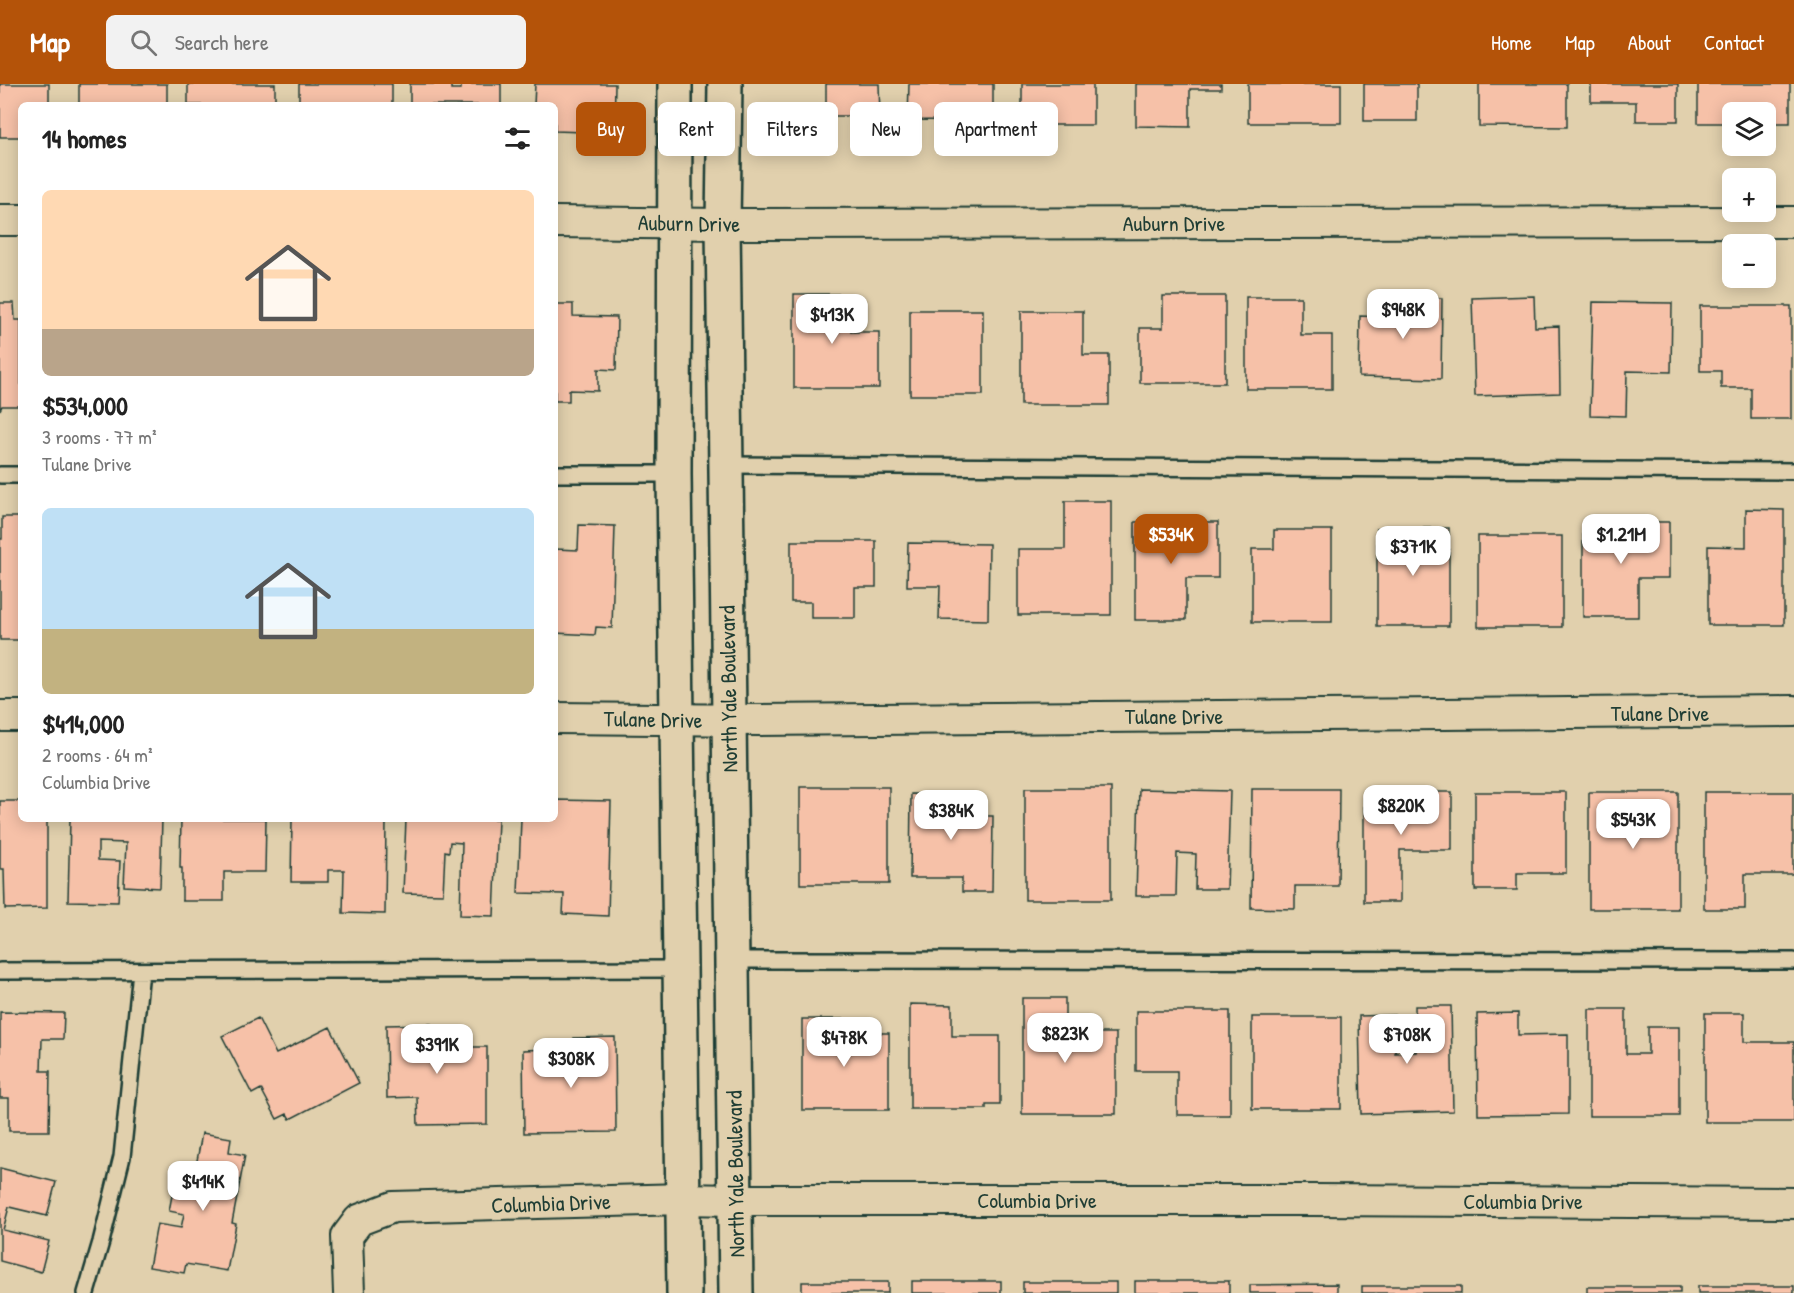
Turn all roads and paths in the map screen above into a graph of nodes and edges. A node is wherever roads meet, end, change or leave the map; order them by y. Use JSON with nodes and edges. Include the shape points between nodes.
{"nodes":[{"id":1,"x":675,"y":84,"type":"edge"},
{"id":2,"x":725,"y":84,"type":"edge"},
{"id":3,"x":0,"y":220,"type":"edge"},
{"id":4,"x":18,"y":220,"type":"edge"},
{"id":5,"x":558,"y":222,"type":"edge"},
{"id":6,"x":1794,"y":222,"type":"edge"},
{"id":7,"x":675,"y":223,"type":"junction"},
{"id":8,"x":723,"y":224,"type":"junction"},
{"id":9,"x":726,"y":465,"type":"junction"},
{"id":10,"x":1794,"y":471,"type":"edge"},
{"id":11,"x":558,"y":474,"type":"edge"},
{"id":12,"x":674,"y":474,"type":"junction"},
{"id":13,"x":0,"y":475,"type":"edge"},
{"id":14,"x":18,"y":475,"type":"edge"},
{"id":15,"x":1794,"y":711,"type":"edge"},
{"id":16,"x":0,"y":716,"type":"edge"},
{"id":17,"x":18,"y":716,"type":"edge"},
{"id":18,"x":558,"y":718,"type":"edge"},
{"id":19,"x":676,"y":719,"type":"junction"},
{"id":20,"x":728,"y":720,"type":"junction"},
{"id":21,"x":732,"y":960,"type":"junction"},
{"id":22,"x":1794,"y":961,"type":"edge"},
{"id":23,"x":680,"y":969,"type":"junction"},
{"id":24,"x":141,"y":971,"type":"junction"},
{"id":25,"x":0,"y":972,"type":"edge"},
{"id":26,"x":683,"y":1198,"type":"junction"},
{"id":27,"x":735,"y":1200,"type":"junction"},
{"id":28,"x":1794,"y":1203,"type":"edge"},
{"id":29,"x":86,"y":1293,"type":"edge"},
{"id":30,"x":349,"y":1293,"type":"edge"},
{"id":31,"x":684,"y":1293,"type":"edge"},
{"id":32,"x":736,"y":1293,"type":"edge"}],
"edges":[{"from":1,"to":7,"type":"street"},
{"from":2,"to":8,"type":"street","name":"North Yale Boulevard"},
{"from":3,"to":4,"type":"street"},
{"from":5,"to":7,"type":"street","name":"Auburn Drive"},
{"from":6,"to":8,"type":"street","name":"Auburn Drive"},
{"from":7,"to":8,"type":"street","name":"Auburn Drive"},
{"from":7,"to":12,"type":"street"},
{"from":8,"to":9,"type":"street","name":"North Yale Boulevard"},
{"from":9,"to":10,"type":"lane"},
{"from":9,"to":20,"type":"street","name":"North Yale Boulevard"},
{"from":11,"to":12,"type":"lane"},
{"from":12,"to":19,"type":"street"},
{"from":13,"to":14,"type":"lane"},
{"from":15,"to":20,"type":"street","name":"Tulane Drive"},
{"from":16,"to":17,"type":"street"},
{"from":18,"to":19,"type":"street","name":"Tulane Drive"},
{"from":19,"to":20,"type":"street","name":"Tulane Drive"},
{"from":19,"to":23,"type":"street"},
{"from":20,"to":21,"type":"street","name":"North Yale Boulevard"},
{"from":21,"to":22,"type":"lane"},
{"from":21,"to":27,"type":"street","name":"North Yale Boulevard"},
{"from":23,"to":24,"type":"lane"},
{"from":23,"to":26,"type":"street"},
{"from":24,"to":25,"type":"lane"},
{"from":24,"to":29,"type":"lane","via":[[122,1157]]},
{"from":26,"to":27,"type":"street","name":"Columbia Drive"},
{"from":26,"to":30,"type":"street","name":"Columbia Drive","via":[[393,1207],[360,1220],[347,1236]]},
{"from":26,"to":31,"type":"street"},
{"from":27,"to":28,"type":"street","name":"Columbia Drive"},
{"from":27,"to":32,"type":"street","name":"North Yale Boulevard"}]}
